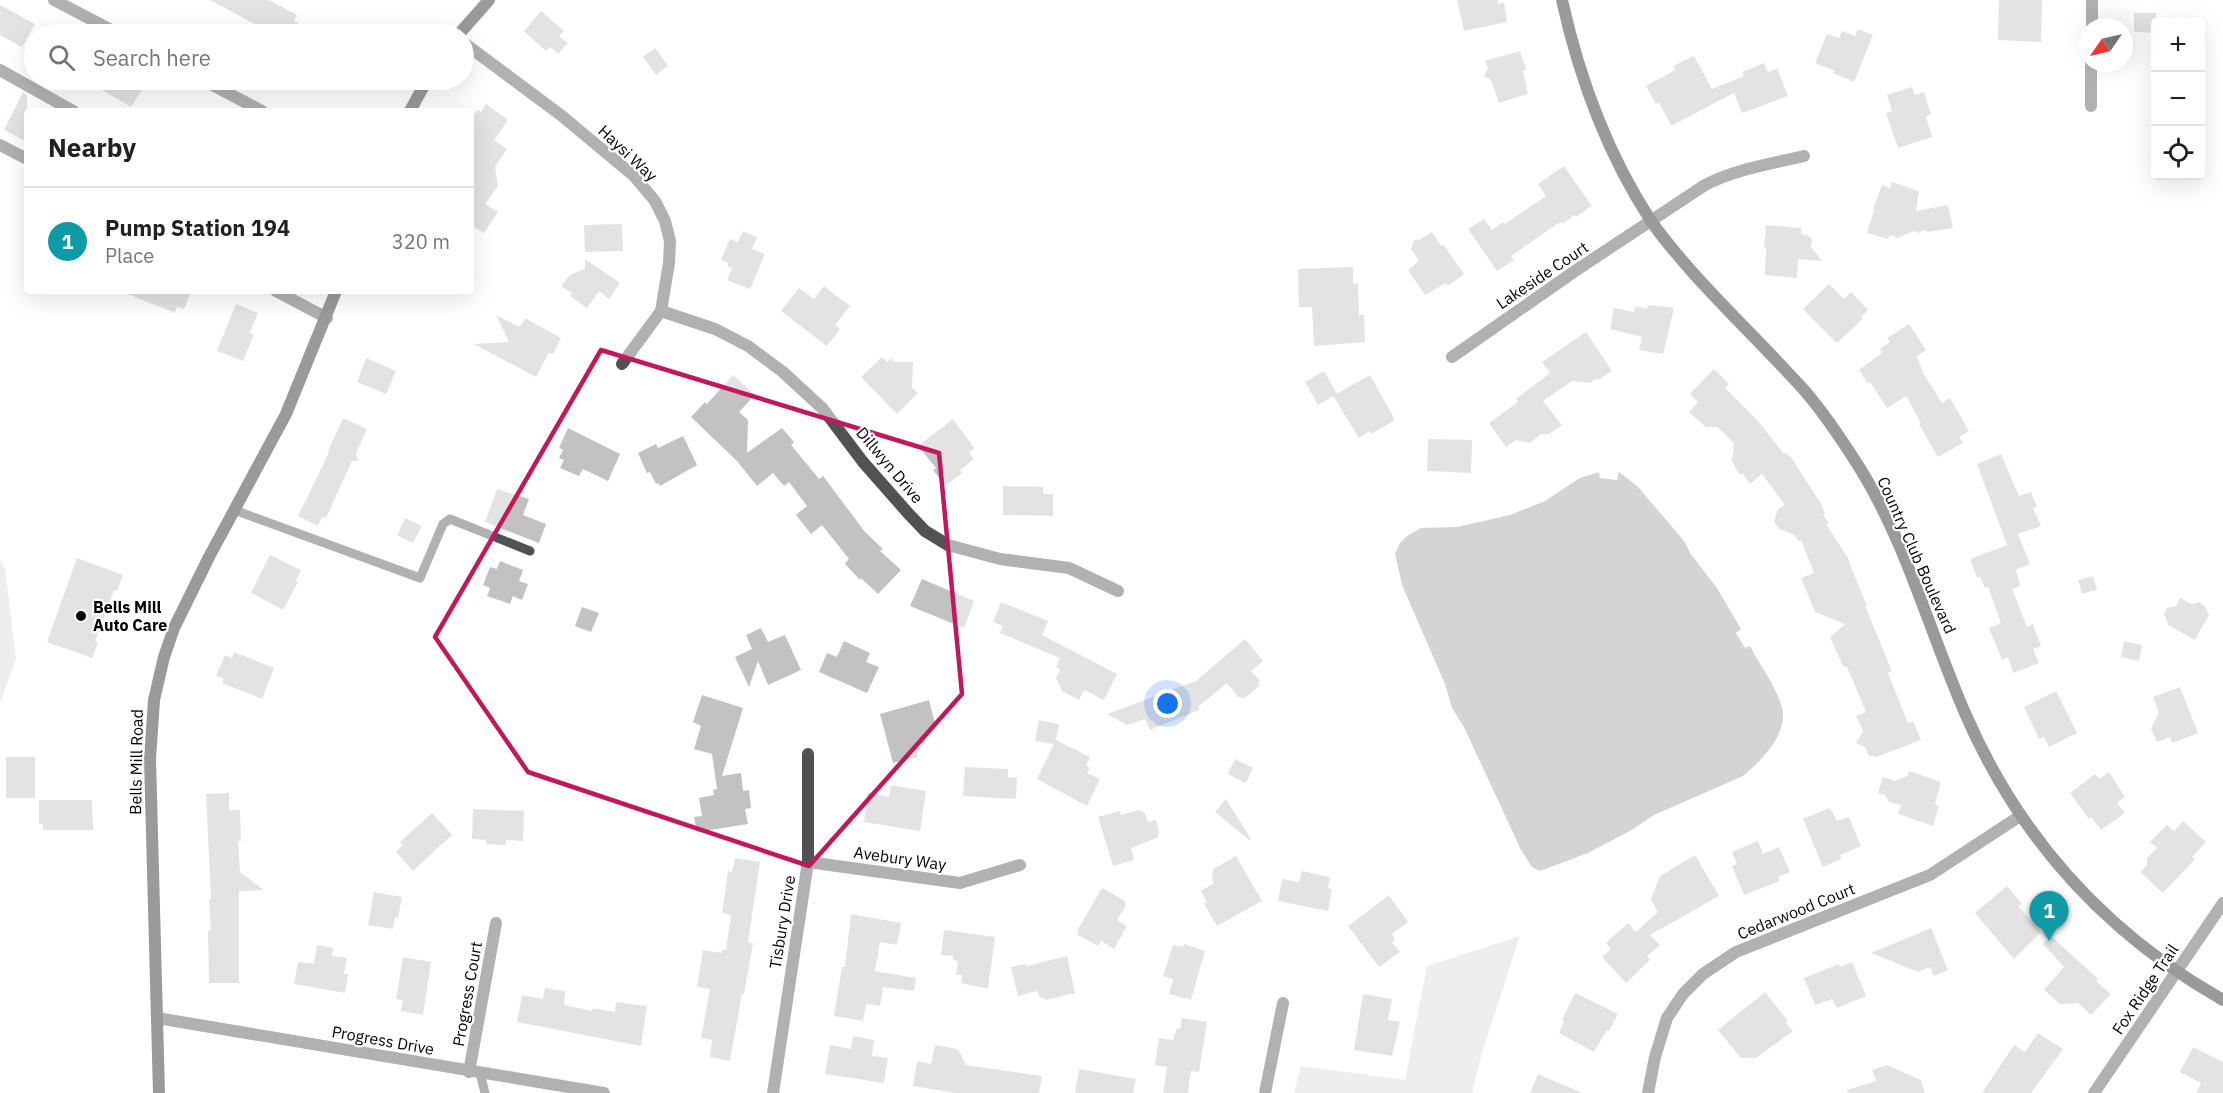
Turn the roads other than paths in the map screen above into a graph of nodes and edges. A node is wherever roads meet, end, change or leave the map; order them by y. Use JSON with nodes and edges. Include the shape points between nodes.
{"nodes":[{"id":1,"x":54,"y":0,"type":"edge"},
{"id":2,"x":489,"y":0,"type":"edge"},
{"id":3,"x":1562,"y":0,"type":"edge"},
{"id":4,"x":2092,"y":0,"type":"edge"},
{"id":5,"x":2092,"y":18,"type":"edge"},
{"id":6,"x":100,"y":24,"type":"edge"},
{"id":7,"x":468,"y":24,"type":"edge"},
{"id":8,"x":474,"y":50,"type":"edge"},
{"id":9,"x":0,"y":70,"type":"edge"},
{"id":10,"x":2091,"y":72,"type":"edge"},
{"id":11,"x":24,"y":84,"type":"edge"},
{"id":12,"x":35,"y":90,"type":"edge"},
{"id":13,"x":222,"y":90,"type":"edge"},
{"id":14,"x":422,"y":90,"type":"edge"},
{"id":15,"x":2091,"y":106,"type":"dead end"},
{"id":16,"x":67,"y":108,"type":"edge"},
{"id":17,"x":256,"y":108,"type":"edge"},
{"id":18,"x":412,"y":108,"type":"edge"},
{"id":19,"x":0,"y":145,"type":"edge"},
{"id":20,"x":1804,"y":156,"type":"dead end"},
{"id":21,"x":24,"y":157,"type":"edge"},
{"id":22,"x":1652,"y":222,"type":"junction"},
{"id":23,"x":282,"y":294,"type":"edge"},
{"id":24,"x":335,"y":294,"type":"edge"},
{"id":25,"x":661,"y":311,"type":"junction"},
{"id":26,"x":327,"y":318,"type":"junction"},
{"id":27,"x":1452,"y":357,"type":"dead end"},
{"id":28,"x":622,"y":364,"type":"dead end"},
{"id":29,"x":234,"y":510,"type":"junction"},
{"id":30,"x":530,"y":551,"type":"dead end"},
{"id":31,"x":1118,"y":591,"type":"dead end"},
{"id":32,"x":808,"y":754,"type":"dead end"},
{"id":33,"x":2020,"y":816,"type":"junction"},
{"id":34,"x":808,"y":862,"type":"junction"},
{"id":35,"x":1020,"y":865,"type":"dead end"},
{"id":36,"x":2223,"y":903,"type":"edge"},
{"id":37,"x":496,"y":922,"type":"dead end"},
{"id":38,"x":2177,"y":970,"type":"junction"},
{"id":39,"x":2223,"y":1000,"type":"edge"},
{"id":40,"x":1283,"y":1003,"type":"dead end"},
{"id":41,"x":157,"y":1018,"type":"junction"},
{"id":42,"x":475,"y":1072,"type":"junction"},
{"id":43,"x":159,"y":1093,"type":"edge"},
{"id":44,"x":485,"y":1093,"type":"edge"},
{"id":45,"x":604,"y":1093,"type":"edge"},
{"id":46,"x":773,"y":1093,"type":"edge"},
{"id":47,"x":1265,"y":1093,"type":"edge"},
{"id":48,"x":1648,"y":1093,"type":"edge"},
{"id":49,"x":2094,"y":1093,"type":"edge"}],
"edges":[{"from":1,"to":6,"type":"street"},
{"from":2,"to":7,"type":"street"},
{"from":3,"to":22,"type":"street","name":"Country Club Boulevard","via":[[1591,101]]},
{"from":4,"to":5,"type":"street"},
{"from":8,"to":25,"type":"street","name":"Haysi Way","via":[[598,146],[634,176],[655,201],[670,241]]},
{"from":9,"to":11,"type":"street"},
{"from":10,"to":15,"type":"street"},
{"from":12,"to":16,"type":"street"},
{"from":13,"to":17,"type":"street"},
{"from":14,"to":18,"type":"street"},
{"from":19,"to":21,"type":"street"},
{"from":20,"to":22,"type":"street","name":"Lakeside Court","via":[[1722,176]]},
{"from":22,"to":27,"type":"street","name":"Lakeside Court"},
{"from":22,"to":33,"type":"street","name":"Country Club Boulevard","via":[[1720,303],[1805,392],[1862,472],[1900,551],[1986,760]]},
{"from":23,"to":26,"type":"street"},
{"from":24,"to":26,"type":"street","name":"Bells Mill Road"},
{"from":25,"to":28,"type":"street","name":"Haysi Way"},
{"from":25,"to":31,"type":"street","name":"Dillwyn Drive","via":[[715,329],[748,346],[783,372],[823,409],[863,462],[925,531],[948,545],[1000,559],[1069,568]]},
{"from":26,"to":29,"type":"street","name":"Bells Mill Road","via":[[286,414]]},
{"from":29,"to":30,"type":"lane","via":[[420,578],[443,524],[450,519]]},
{"from":29,"to":41,"type":"street","name":"Bells Mill Road","via":[[174,628],[154,700],[150,759]]},
{"from":32,"to":34,"type":"street","name":"Tisbury Drive"},
{"from":33,"to":38,"type":"street","name":"Country Club Boulevard","via":[[2051,858],[2108,918]]},
{"from":33,"to":48,"type":"street","name":"Cedarwood Court","via":[[1930,875],[1736,952],[1703,974],[1667,1018]]},
{"from":34,"to":35,"type":"street","name":"Avebury Way","via":[[960,883]]},
{"from":34,"to":46,"type":"street","name":"Tisbury Drive"},
{"from":36,"to":38,"type":"street","name":"Fox Ridge Trail"},
{"from":37,"to":42,"type":"street","name":"Progress Court"},
{"from":38,"to":39,"type":"street","name":"Country Club Boulevard"},
{"from":38,"to":49,"type":"street","name":"Fox Ridge Trail"},
{"from":40,"to":47,"type":"street"},
{"from":41,"to":42,"type":"street","name":"Progress Drive"},
{"from":41,"to":43,"type":"street","name":"Bells Mill Road"},
{"from":42,"to":44,"type":"lane"},
{"from":42,"to":45,"type":"street","name":"Progress Drive"}]}
